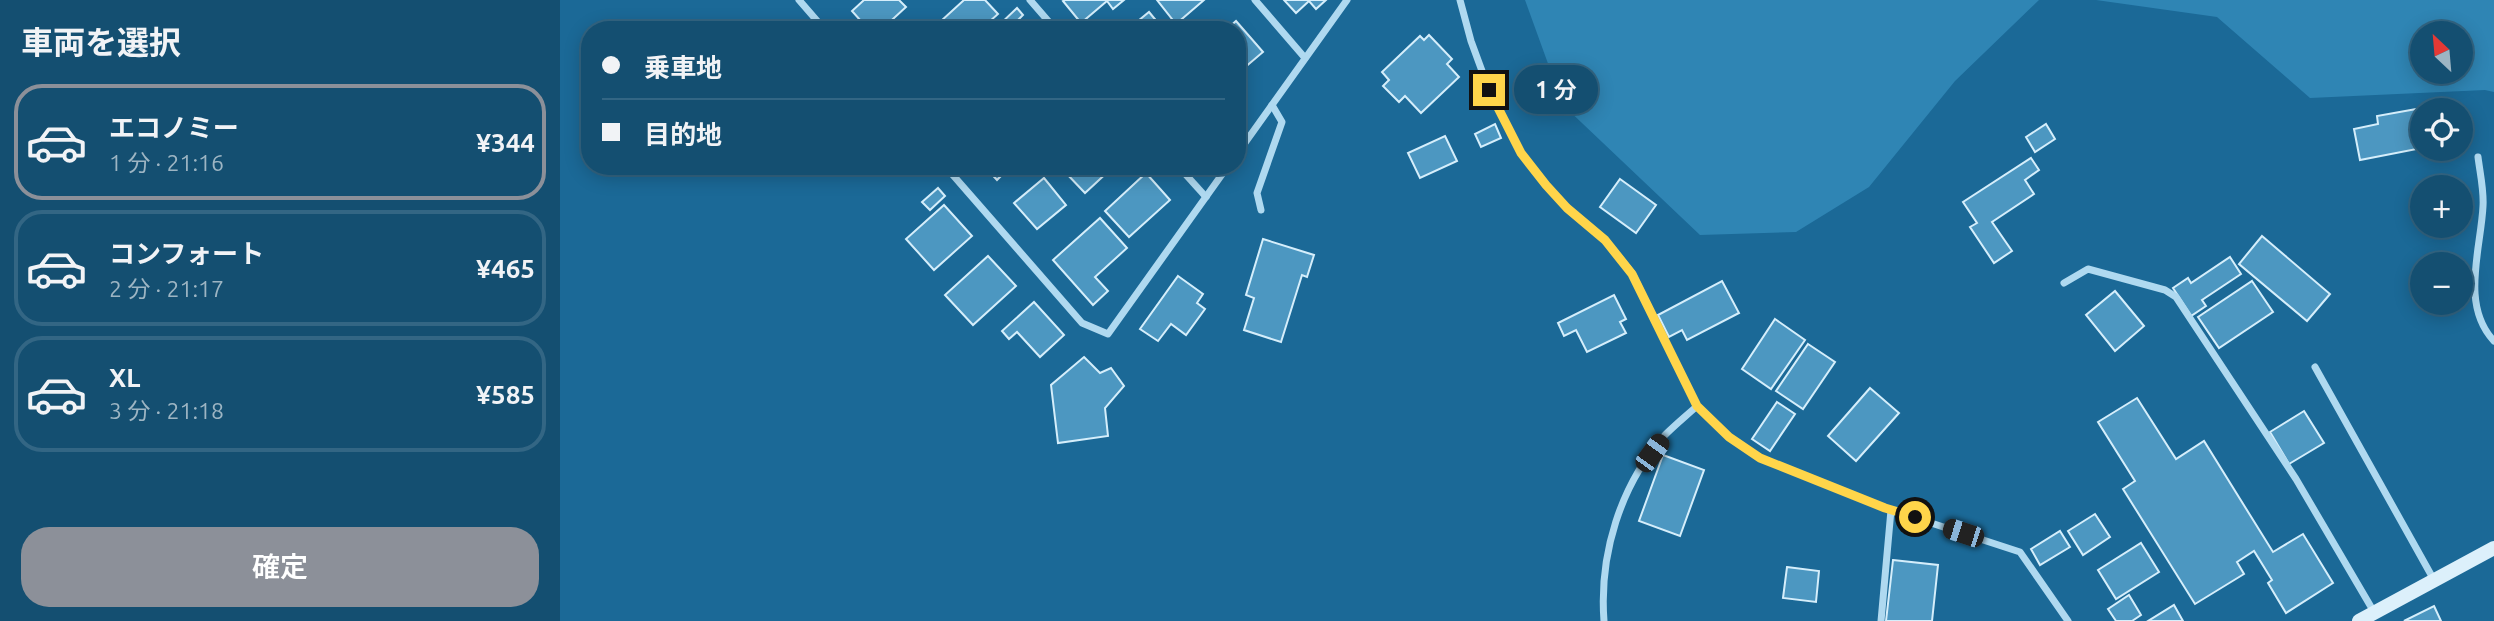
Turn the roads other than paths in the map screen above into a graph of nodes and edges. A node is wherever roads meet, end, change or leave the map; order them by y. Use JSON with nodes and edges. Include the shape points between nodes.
{"nodes":[{"id":1,"x":799,"y":0,"type":"edge"},
{"id":2,"x":1030,"y":0,"type":"edge"},
{"id":3,"x":1255,"y":0,"type":"edge"},
{"id":4,"x":1347,"y":0,"type":"edge"},
{"id":5,"x":1460,"y":0,"type":"edge"},
{"id":6,"x":817,"y":21,"type":"edge"},
{"id":7,"x":1048,"y":21,"type":"edge"},
{"id":8,"x":1305,"y":58,"type":"junction"},
{"id":9,"x":1272,"y":105,"type":"junction"},
{"id":10,"x":1246,"y":141,"type":"edge"},
{"id":11,"x":2478,"y":157,"type":"dead end"},
{"id":12,"x":953,"y":175,"type":"edge"},
{"id":13,"x":1186,"y":175,"type":"edge"},
{"id":14,"x":1222,"y":175,"type":"edge"},
{"id":15,"x":1206,"y":197,"type":"junction"},
{"id":16,"x":1261,"y":210,"type":"dead end"},
{"id":17,"x":2064,"y":283,"type":"dead end"},
{"id":18,"x":2494,"y":341,"type":"edge"},
{"id":19,"x":2315,"y":367,"type":"dead end"},
{"id":20,"x":1697,"y":406,"type":"junction"},
{"id":21,"x":1891,"y":510,"type":"junction"},
{"id":22,"x":2494,"y":548,"type":"edge"},
{"id":23,"x":2434,"y":580,"type":"junction"},
{"id":24,"x":2375,"y":613,"type":"junction"},
{"id":25,"x":1604,"y":621,"type":"edge"},
{"id":26,"x":1881,"y":621,"type":"edge"},
{"id":27,"x":2068,"y":621,"type":"edge"},
{"id":28,"x":2359,"y":621,"type":"edge"}],
"edges":[{"from":1,"to":6,"type":"street"},
{"from":2,"to":7,"type":"street"},
{"from":3,"to":8,"type":"street"},
{"from":4,"to":8,"type":"street"},
{"from":5,"to":20,"type":"street","via":[[1489,90],[1521,153],[1632,274]]},
{"from":8,"to":9,"type":"street"},
{"from":9,"to":10,"type":"street"},
{"from":9,"to":16,"type":"street","via":[[1282,122],[1257,193]]},
{"from":11,"to":18,"type":"street","via":[[2483,203],[2474,278],[2477,310]]},
{"from":12,"to":15,"type":"street","via":[[1083,323],[1108,334]]},
{"from":13,"to":15,"type":"street"},
{"from":14,"to":15,"type":"street"},
{"from":17,"to":24,"type":"street","via":[[2088,269],[2176,297],[2296,479]]},
{"from":19,"to":23,"type":"street"},
{"from":20,"to":21,"type":"street","via":[[1729,437],[1760,458]]},
{"from":20,"to":25,"type":"street","via":[[1664,436],[1623,502],[1605,556]]},
{"from":21,"to":26,"type":"street"},
{"from":21,"to":27,"type":"street","via":[[2020,552]]},
{"from":22,"to":23,"type":"street"},
{"from":23,"to":24,"type":"street"},
{"from":24,"to":28,"type":"street"}]}
